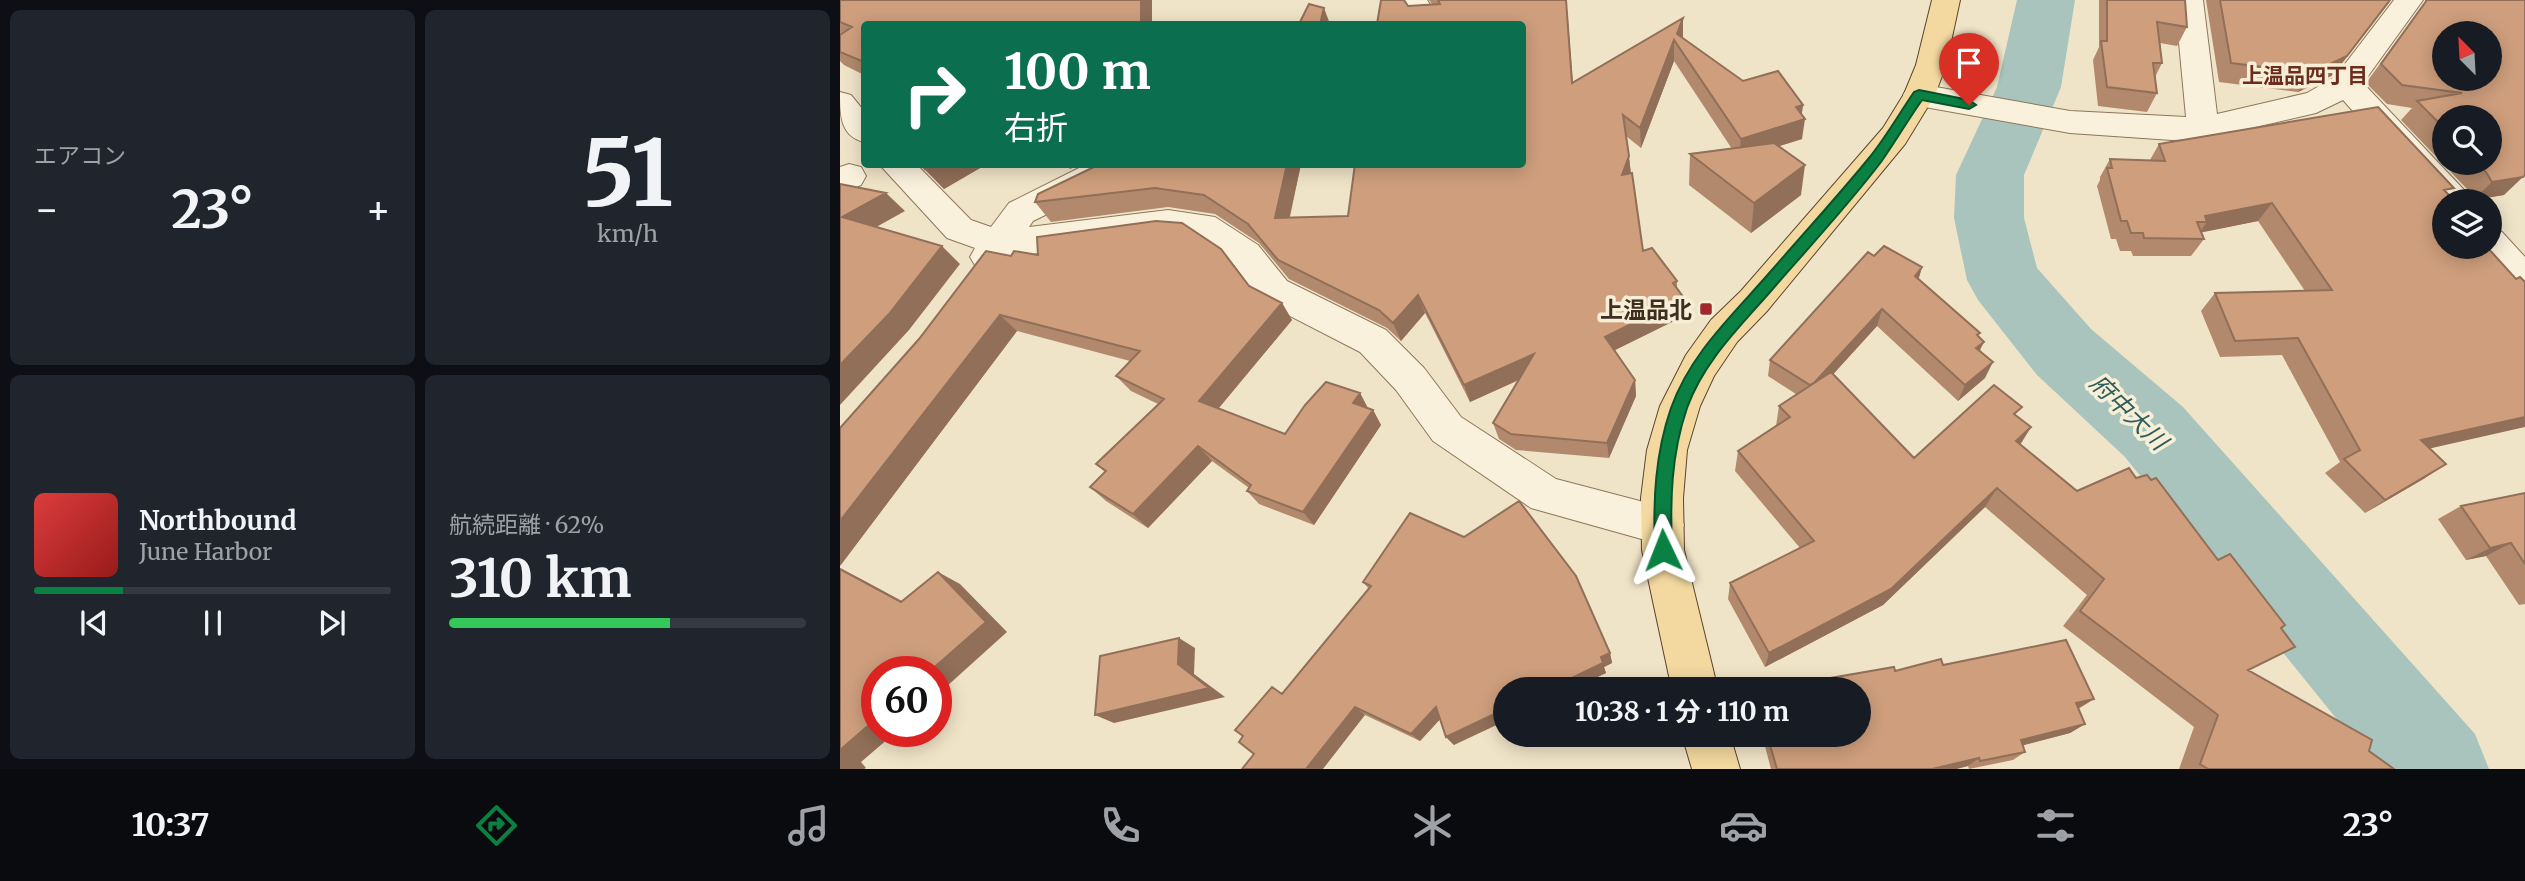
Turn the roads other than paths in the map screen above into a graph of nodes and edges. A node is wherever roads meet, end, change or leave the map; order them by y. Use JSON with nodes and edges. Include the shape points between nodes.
{"nodes":[{"id":1,"x":1412,"y":0,"type":"edge"},
{"id":2,"x":1946,"y":0,"type":"edge"},
{"id":3,"x":2189,"y":0,"type":"edge"},
{"id":4,"x":2409,"y":0,"type":"edge"},
{"id":5,"x":1426,"y":21,"type":"edge"},
{"id":6,"x":2346,"y":84,"type":"junction"},
{"id":7,"x":1919,"y":95,"type":"junction"},
{"id":8,"x":840,"y":103,"type":"edge"},
{"id":9,"x":861,"y":128,"type":"edge"},
{"id":10,"x":2203,"y":128,"type":"junction"},
{"id":11,"x":899,"y":168,"type":"edge"},
{"id":12,"x":1109,"y":168,"type":"edge"},
{"id":13,"x":2443,"y":189,"type":"edge"},
{"id":14,"x":999,"y":243,"type":"junction"},
{"id":15,"x":2502,"y":252,"type":"edge"},
{"id":16,"x":2522,"y":270,"type":"edge"},
{"id":17,"x":966,"y":288,"type":"edge"},
{"id":18,"x":1663,"y":525,"type":"junction"},
{"id":19,"x":1692,"y":677,"type":"edge"},
{"id":20,"x":1710,"y":747,"type":"edge"},
{"id":21,"x":1716,"y":769,"type":"edge"}],
"edges":[{"from":1,"to":5,"type":"street"},
{"from":2,"to":7,"type":"main road","via":[[1939,42]]},
{"from":3,"to":10,"type":"street"},
{"from":4,"to":6,"type":"street"},
{"from":6,"to":10,"type":"street","via":[[2316,102]]},
{"from":6,"to":13,"type":"street"},
{"from":7,"to":10,"type":"street","via":[[2070,122]]},
{"from":7,"to":18,"type":"main road","via":[[1875,159],[1724,331],[1699,366],[1680,406],[1667,450]]},
{"from":8,"to":9,"type":"street"},
{"from":11,"to":14,"type":"street","via":[[959,229]]},
{"from":12,"to":14,"type":"street","via":[[1021,212]]},
{"from":14,"to":17,"type":"street"},
{"from":14,"to":18,"type":"street","via":[[1168,223],[1203,226],[1246,255],[1274,291],[1373,341],[1410,379],[1447,429],[1546,495]]},
{"from":15,"to":16,"type":"street"},
{"from":18,"to":19,"type":"main road","via":[[1663,550]]},
{"from":20,"to":21,"type":"main road"}]}
